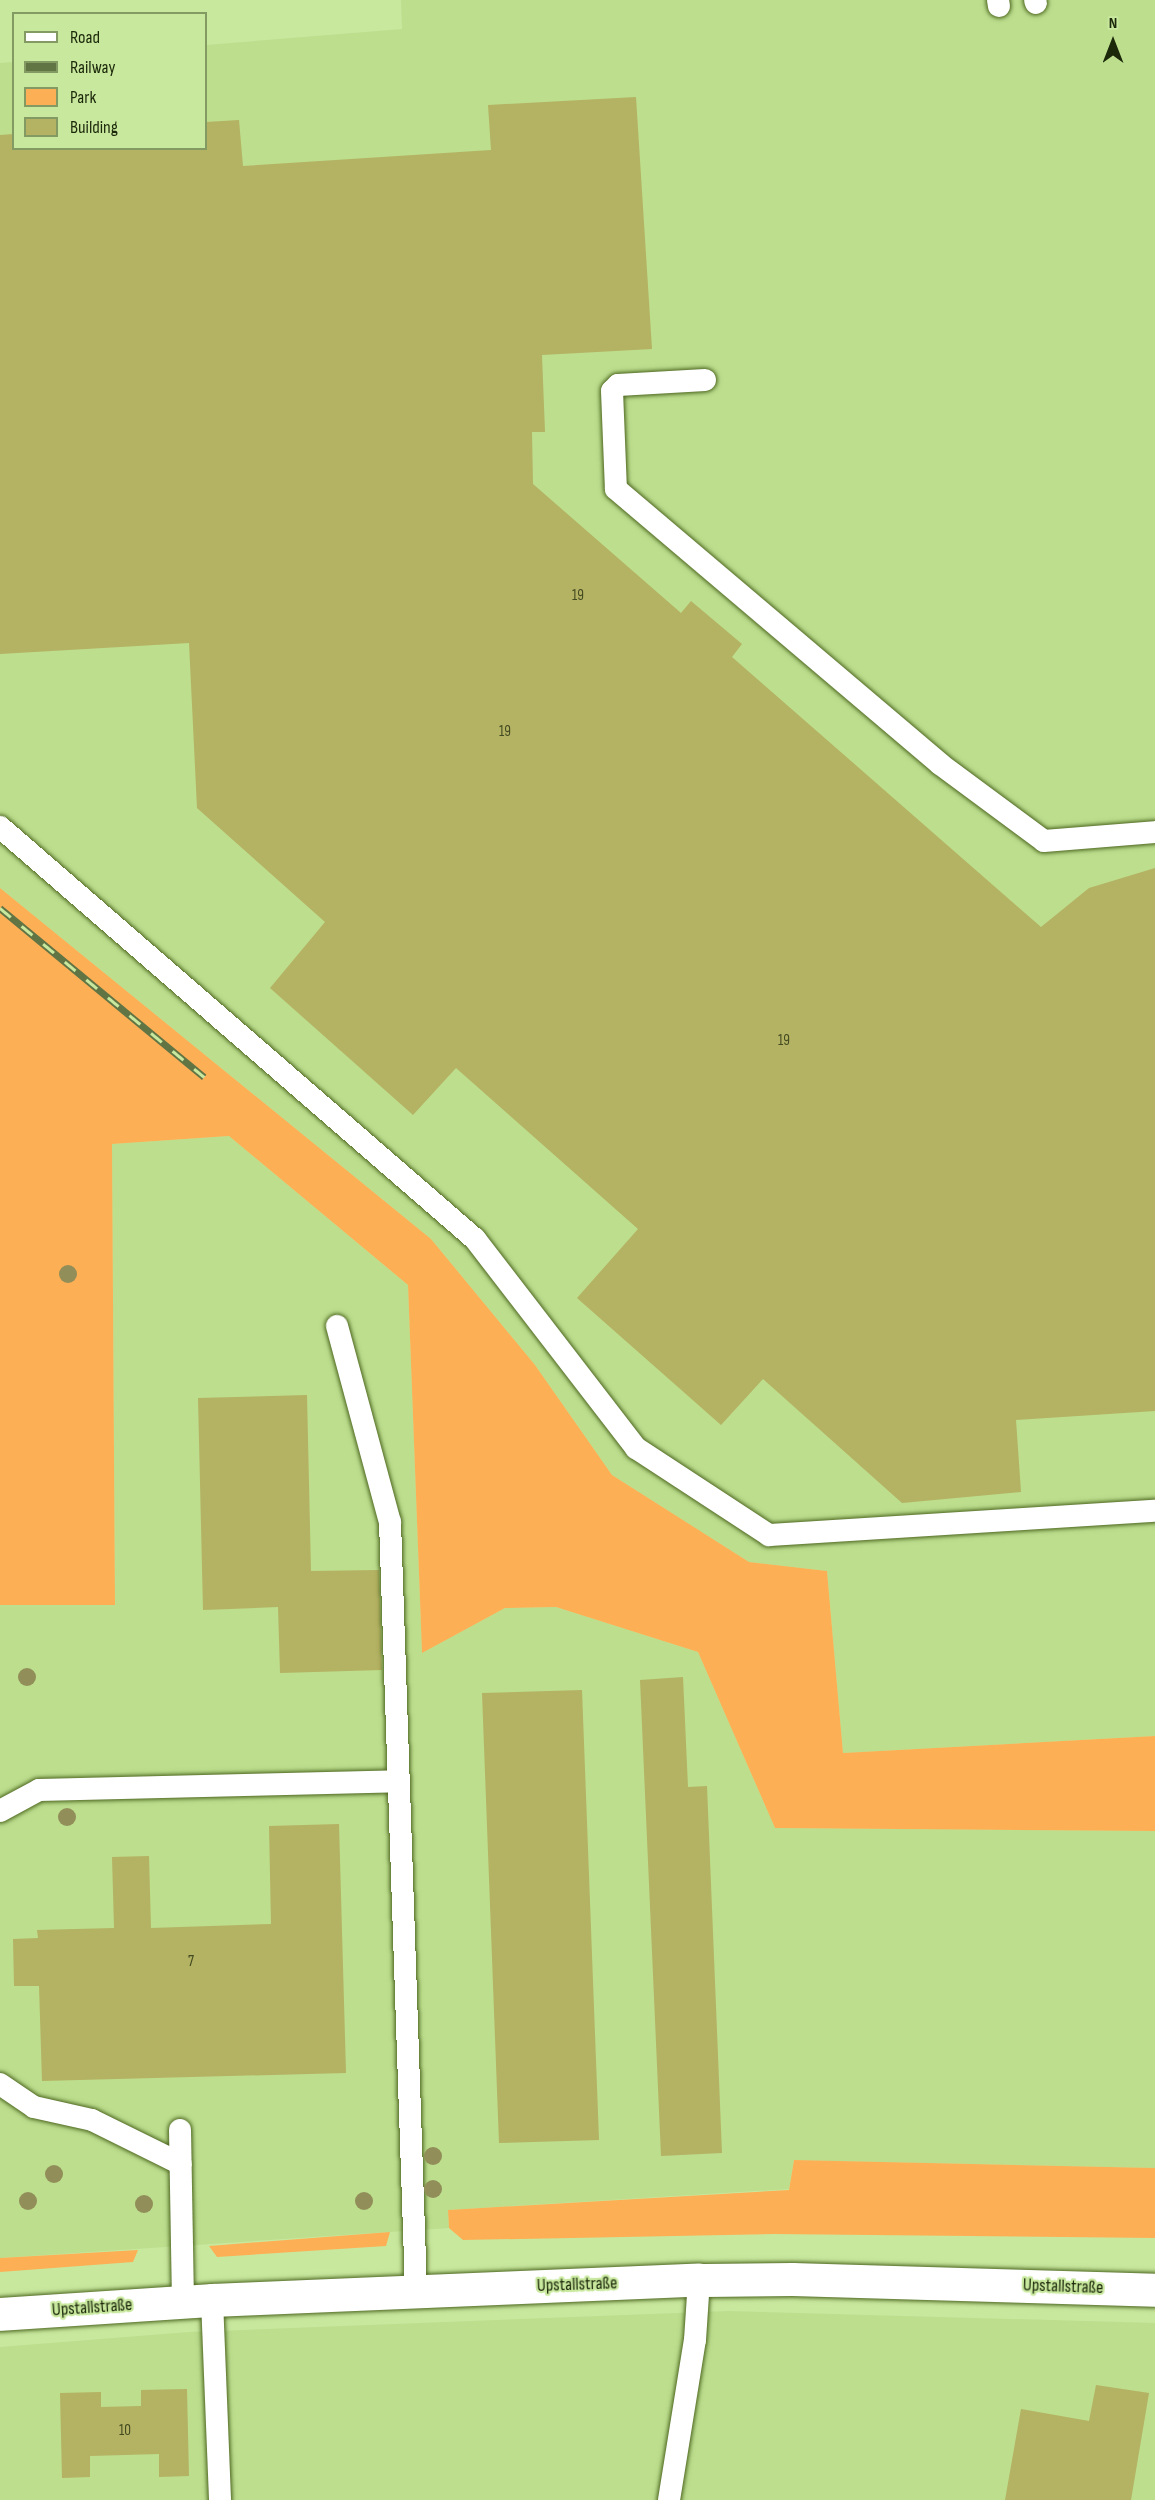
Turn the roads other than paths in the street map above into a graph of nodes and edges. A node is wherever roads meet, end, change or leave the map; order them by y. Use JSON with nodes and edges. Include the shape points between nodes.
{"nodes":[{"id":1,"x":705,"y":380,"type":"dead end"},
{"id":2,"x":0,"y":827,"type":"edge"},
{"id":3,"x":1155,"y":832,"type":"edge"},
{"id":4,"x":337,"y":1326,"type":"dead end"},
{"id":5,"x":1155,"y":1511,"type":"edge"},
{"id":6,"x":399,"y":1781,"type":"junction"},
{"id":7,"x":0,"y":1811,"type":"edge"},
{"id":8,"x":0,"y":2084,"type":"edge"},
{"id":9,"x":180,"y":2130,"type":"dead end"},
{"id":10,"x":181,"y":2164,"type":"junction"},
{"id":11,"x":699,"y":2280,"type":"junction"},
{"id":12,"x":1155,"y":2290,"type":"edge"},
{"id":13,"x":416,"y":2291,"type":"junction"},
{"id":14,"x":197,"y":2301,"type":"junction"},
{"id":15,"x":0,"y":2314,"type":"edge"},
{"id":16,"x":220,"y":2500,"type":"edge"},
{"id":17,"x":669,"y":2500,"type":"edge"}],
"edges":[{"from":1,"to":3,"type":"lane","via":[[618,385],[612,391],[616,489],[931,757],[1044,840]]},
{"from":2,"to":5,"type":"lane","via":[[475,1239],[636,1448],[769,1535]]},
{"from":4,"to":6,"type":"lane","via":[[390,1522]]},
{"from":6,"to":7,"type":"lane","via":[[39,1790]]},
{"from":6,"to":13,"type":"lane"},
{"from":8,"to":10,"type":"lane","via":[[34,2107],[92,2120]]},
{"from":9,"to":10,"type":"lane"},
{"from":10,"to":14,"type":"lane"},
{"from":11,"to":12,"type":"street","name":"Upstallstraße","via":[[792,2279]]},
{"from":11,"to":13,"type":"street","name":"Upstallstraße"},
{"from":11,"to":17,"type":"lane","via":[[695,2340]]},
{"from":13,"to":14,"type":"street","name":"Upstallstraße"},
{"from":14,"to":15,"type":"street","name":"Upstallstraße"},
{"from":14,"to":16,"type":"lane"}]}
